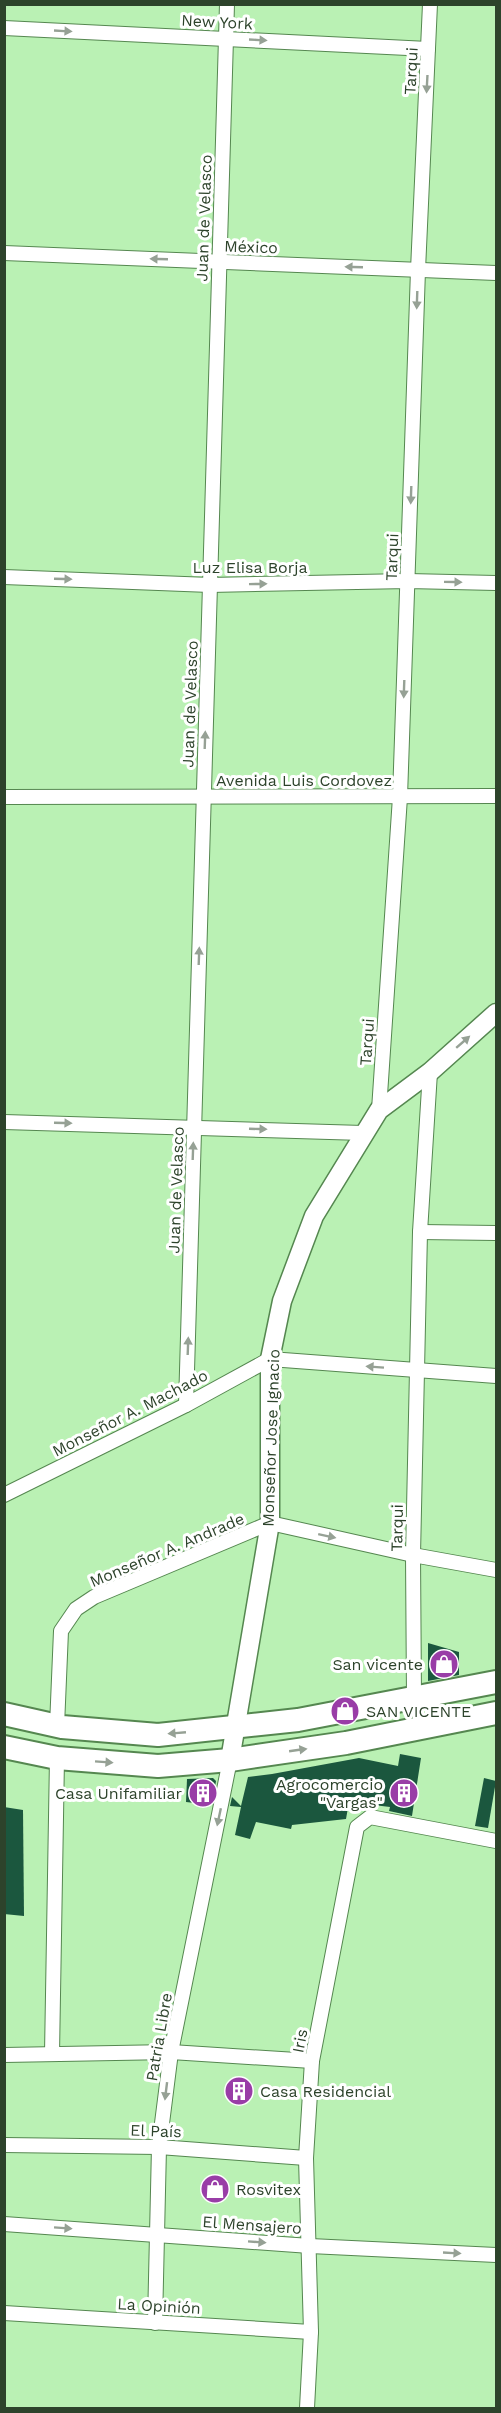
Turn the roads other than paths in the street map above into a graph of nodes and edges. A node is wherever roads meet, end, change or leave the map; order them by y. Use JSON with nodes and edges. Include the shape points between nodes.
{"nodes":[{"id":1,"x":227,"y":4,"type":"edge"},
{"id":2,"x":430,"y":4,"type":"edge"},
{"id":3,"x":4,"y":28,"type":"edge"},
{"id":4,"x":226,"y":39,"type":"junction"},
{"id":5,"x":428,"y":49,"type":"junction"},
{"id":6,"x":4,"y":253,"type":"edge"},
{"id":7,"x":219,"y":262,"type":"junction"},
{"id":8,"x":418,"y":270,"type":"junction"},
{"id":9,"x":496,"y":273,"type":"edge"},
{"id":10,"x":4,"y":577,"type":"edge"},
{"id":11,"x":408,"y":581,"type":"junction"},
{"id":12,"x":496,"y":583,"type":"edge"},
{"id":13,"x":210,"y":585,"type":"junction"},
{"id":14,"x":400,"y":796,"type":"junction"},
{"id":15,"x":496,"y":796,"type":"edge"},
{"id":16,"x":4,"y":797,"type":"edge"},
{"id":17,"x":204,"y":797,"type":"junction"},
{"id":18,"x":496,"y":1013,"type":"edge"},
{"id":19,"x":430,"y":1072,"type":"junction"},
{"id":20,"x":380,"y":1110,"type":"junction"},
{"id":21,"x":4,"y":1122,"type":"edge"},
{"id":22,"x":194,"y":1127,"type":"junction"},
{"id":23,"x":363,"y":1133,"type":"junction"},
{"id":24,"x":420,"y":1232,"type":"junction"},
{"id":25,"x":496,"y":1233,"type":"edge"},
{"id":26,"x":270,"y":1359,"type":"junction"},
{"id":27,"x":418,"y":1370,"type":"junction"},
{"id":28,"x":496,"y":1376,"type":"edge"},
{"id":29,"x":186,"y":1405,"type":"junction"},
{"id":30,"x":4,"y":1496,"type":"edge"},
{"id":31,"x":270,"y":1524,"type":"junction"},
{"id":32,"x":413,"y":1555,"type":"junction"},
{"id":33,"x":496,"y":1570,"type":"edge"},
{"id":34,"x":496,"y":1682,"type":"edge"},
{"id":35,"x":414,"y":1698,"type":"junction"},
{"id":36,"x":496,"y":1713,"type":"edge"},
{"id":37,"x":4,"y":1714,"type":"edge"},
{"id":38,"x":57,"y":1726,"type":"junction"},
{"id":39,"x":236,"y":1728,"type":"junction"},
{"id":40,"x":4,"y":1747,"type":"edge"},
{"id":41,"x":57,"y":1758,"type":"junction"},
{"id":42,"x":230,"y":1760,"type":"junction"},
{"id":43,"x":496,"y":1841,"type":"edge"},
{"id":44,"x":171,"y":2052,"type":"junction"},
{"id":45,"x":52,"y":2054,"type":"junction"},
{"id":46,"x":4,"y":2055,"type":"edge"},
{"id":47,"x":312,"y":2061,"type":"junction"},
{"id":48,"x":4,"y":2145,"type":"edge"},
{"id":49,"x":159,"y":2146,"type":"junction"},
{"id":50,"x":306,"y":2158,"type":"junction"},
{"id":51,"x":4,"y":2224,"type":"edge"},
{"id":52,"x":156,"y":2235,"type":"junction"},
{"id":53,"x":310,"y":2246,"type":"junction"},
{"id":54,"x":496,"y":2255,"type":"edge"},
{"id":55,"x":4,"y":2313,"type":"edge"},
{"id":56,"x":155,"y":2323,"type":"junction"},
{"id":57,"x":311,"y":2332,"type":"junction"},
{"id":58,"x":307,"y":2409,"type":"edge"}],
"edges":[{"from":1,"to":4,"type":"street","name":"Juan de Velasco"},
{"from":2,"to":5,"type":"street","name":"Tarqui"},
{"from":3,"to":4,"type":"street","name":"New York","one_way":true},
{"from":4,"to":5,"type":"street","name":"New York","one_way":true},
{"from":4,"to":7,"type":"street","name":"Juan de Velasco"},
{"from":5,"to":8,"type":"street","name":"Tarqui","one_way":true},
{"from":7,"to":6,"type":"street","name":"México","one_way":true},
{"from":8,"to":7,"type":"street","name":"México","one_way":true},
{"from":7,"to":13,"type":"street","name":"Juan de Velasco"},
{"from":8,"to":9,"type":"street","name":"México"},
{"from":8,"to":11,"type":"street","name":"Tarqui","one_way":true},
{"from":10,"to":13,"type":"street","name":"Luz Elisa Borja","one_way":true},
{"from":11,"to":12,"type":"street","name":"Luz Elisa Borja","one_way":true},
{"from":13,"to":11,"type":"street","name":"Luz Elisa Borja","one_way":true},
{"from":11,"to":14,"type":"street","name":"Tarqui","one_way":true},
{"from":17,"to":13,"type":"street","name":"Juan de Velasco","one_way":true},
{"from":14,"to":15,"type":"street","name":"Avenida Luis Cordovez"},
{"from":14,"to":17,"type":"street","name":"Avenida Luis Cordovez"},
{"from":14,"to":20,"type":"street","name":"Tarqui"},
{"from":16,"to":17,"type":"street","name":"Avenida Luis Cordovez"},
{"from":22,"to":17,"type":"street","name":"Juan de Velasco","one_way":true},
{"from":19,"to":18,"type":"street","name":"Monseñor Jose Ignacio","one_way":true},
{"from":19,"to":20,"type":"street","name":"Monseñor Jose Ignacio"},
{"from":19,"to":24,"type":"street","name":"Tarqui"},
{"from":20,"to":23,"type":"street","name":"Monseñor Jose Ignacio"},
{"from":21,"to":22,"type":"street","one_way":true},
{"from":22,"to":23,"type":"street","one_way":true},
{"from":29,"to":22,"type":"street","name":"Juan de Velasco","one_way":true},
{"from":23,"to":26,"type":"street","name":"Monseñor Jose Ignacio","via":[[314,1216],[282,1301]]},
{"from":24,"to":25,"type":"street"},
{"from":24,"to":27,"type":"street","name":"Tarqui"},
{"from":27,"to":26,"type":"street","one_way":true},
{"from":26,"to":29,"type":"street","name":"Monseñor A. Machado"},
{"from":26,"to":31,"type":"street","name":"Monseñor Jose Ignacio"},
{"from":27,"to":28,"type":"street"},
{"from":27,"to":32,"type":"street","name":"Tarqui"},
{"from":29,"to":30,"type":"street","name":"Monseñor A. Machado"},
{"from":31,"to":32,"type":"street","name":"Monseñor A. Andrade","one_way":true},
{"from":31,"to":38,"type":"street","name":"Monseñor A. Andrade","via":[[94,1597],[76,1609],[61,1630]]},
{"from":31,"to":39,"type":"street","name":"Monseñor Jose Ignacio"},
{"from":32,"to":33,"type":"street","name":"Monseñor A. Andrade"},
{"from":32,"to":35,"type":"street","name":"Tarqui"},
{"from":34,"to":35,"type":"main road"},
{"from":35,"to":39,"type":"main road"},
{"from":42,"to":36,"type":"main road","one_way":true,"via":[[346,1743]]},
{"from":37,"to":38,"type":"main road"},
{"from":39,"to":38,"type":"main road","one_way":true,"via":[[158,1735]]},
{"from":39,"to":42,"type":"street","name":"Monseñor Jose Ignacio"},
{"from":40,"to":41,"type":"main road"},
{"from":41,"to":42,"type":"main road","one_way":true,"via":[[158,1766]]},
{"from":41,"to":45,"type":"street"},
{"from":42,"to":44,"type":"street","name":"Patria Libre","one_way":true},
{"from":43,"to":47,"type":"street","name":"Iris","via":[[370,1817],[357,1827]]},
{"from":44,"to":45,"type":"street"},
{"from":44,"to":47,"type":"street"},
{"from":44,"to":49,"type":"street","name":"Patria Libre","one_way":true},
{"from":45,"to":46,"type":"street"},
{"from":47,"to":50,"type":"street","name":"Iris"},
{"from":48,"to":49,"type":"street","name":"El País"},
{"from":49,"to":50,"type":"street","name":"El País"},
{"from":49,"to":52,"type":"street","name":"Patria Libre"},
{"from":50,"to":53,"type":"street","name":"Iris"},
{"from":51,"to":52,"type":"street","name":"El Mensajero","one_way":true},
{"from":52,"to":53,"type":"street","name":"El Mensajero","one_way":true},
{"from":52,"to":56,"type":"street","name":"Patria Libre"},
{"from":53,"to":54,"type":"street","name":"El Mensajero","one_way":true},
{"from":53,"to":57,"type":"street","name":"Iris"},
{"from":55,"to":56,"type":"street","name":"La Opinión"},
{"from":56,"to":57,"type":"street","name":"La Opinión"},
{"from":57,"to":58,"type":"street","name":"Iris"}]}
